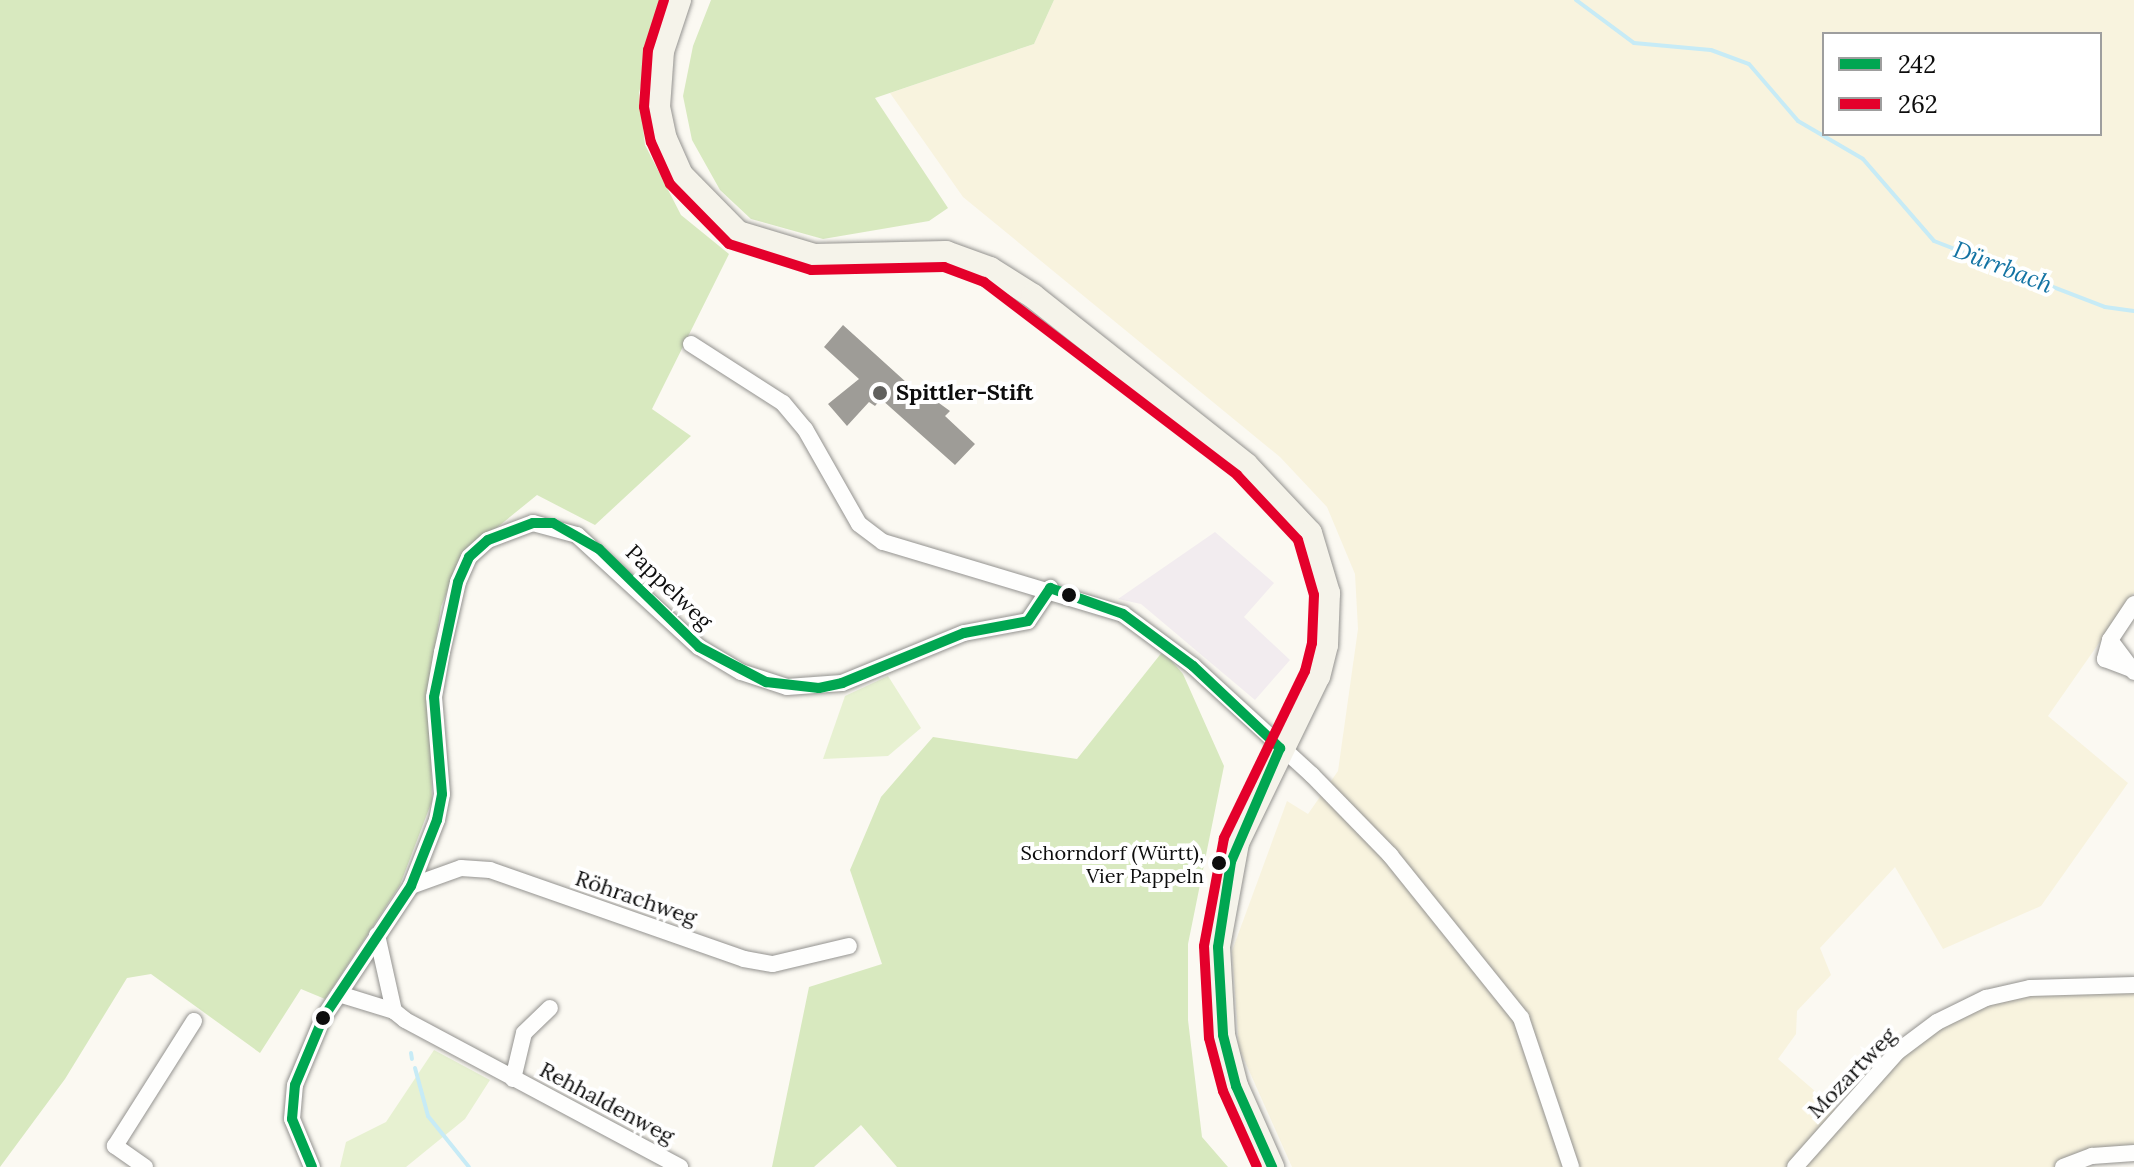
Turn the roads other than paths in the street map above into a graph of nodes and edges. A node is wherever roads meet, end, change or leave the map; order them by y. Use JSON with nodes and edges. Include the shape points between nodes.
{"nodes":[{"id":1,"x":679,"y":0,"type":"edge"},
{"id":2,"x":691,"y":344,"type":"dead end"},
{"id":3,"x":1050,"y":588,"type":"junction"},
{"id":4,"x":2134,"y":604,"type":"edge"},
{"id":5,"x":2132,"y":670,"type":"edge"},
{"id":6,"x":1280,"y":748,"type":"junction"},
{"id":7,"x":411,"y":886,"type":"junction"},
{"id":8,"x":377,"y":935,"type":"junction"},
{"id":9,"x":849,"y":946,"type":"dead end"},
{"id":10,"x":2134,"y":985,"type":"edge"},
{"id":11,"x":339,"y":994,"type":"junction"},
{"id":12,"x":550,"y":1008,"type":"dead end"},
{"id":13,"x":394,"y":1011,"type":"junction"},
{"id":14,"x":194,"y":1021,"type":"dead end"},
{"id":15,"x":513,"y":1079,"type":"junction"},
{"id":16,"x":2134,"y":1153,"type":"edge"},
{"id":17,"x":145,"y":1167,"type":"edge"},
{"id":18,"x":312,"y":1167,"type":"edge"},
{"id":19,"x":680,"y":1167,"type":"edge"},
{"id":20,"x":1272,"y":1167,"type":"edge"},
{"id":21,"x":1571,"y":1167,"type":"edge"},
{"id":22,"x":1795,"y":1167,"type":"edge"},
{"id":23,"x":2063,"y":1167,"type":"edge"}],
"edges":[{"from":1,"to":6,"type":"main road","via":[[662,51],[658,107],[665,139],[696,195],[738,233],[814,256],[946,253],[990,269],[1033,296],[1277,491],[1310,533],[1329,617],[1318,676]]},
{"from":2,"to":3,"type":"street","via":[[783,403],[805,429],[859,524],[883,542]]},
{"from":3,"to":6,"type":"street","via":[[1123,614],[1193,666]]},
{"from":3,"to":7,"type":"street","name":"Pappelweg","via":[[1028,621],[964,633],[842,683],[787,687],[741,672],[699,647],[577,535],[553,523],[510,528],[469,557],[458,582],[434,697],[442,794]]},
{"from":4,"to":5,"type":"street","via":[[2110,640]]},
{"from":6,"to":20,"type":"main road","via":[[1231,862],[1218,947],[1229,1061]]},
{"from":6,"to":21,"type":"street","via":[[1390,855],[1509,1000],[1521,1018]]},
{"from":7,"to":8,"type":"street","name":"Pappelweg"},
{"from":7,"to":9,"type":"street","name":"Röhrachweg","via":[[461,868],[490,870],[744,959],[773,964]]},
{"from":8,"to":11,"type":"street","name":"Pappelweg"},
{"from":8,"to":13,"type":"street"},
{"from":10,"to":22,"type":"street","name":"Mozartweg","via":[[2030,988],[1986,998],[1937,1022],[1897,1052]]},
{"from":11,"to":13,"type":"street","name":"Rehhaldenweg"},
{"from":11,"to":18,"type":"street","name":"Pappelweg","via":[[295,1085],[292,1119]]},
{"from":12,"to":15,"type":"street","name":"Rehhaldenweg","via":[[524,1033]]},
{"from":13,"to":15,"type":"street","name":"Rehhaldenweg"},
{"from":14,"to":17,"type":"street","via":[[115,1146]]},
{"from":15,"to":19,"type":"street","name":"Rehhaldenweg"},
{"from":16,"to":23,"type":"street","via":[[2092,1156]]}]}
